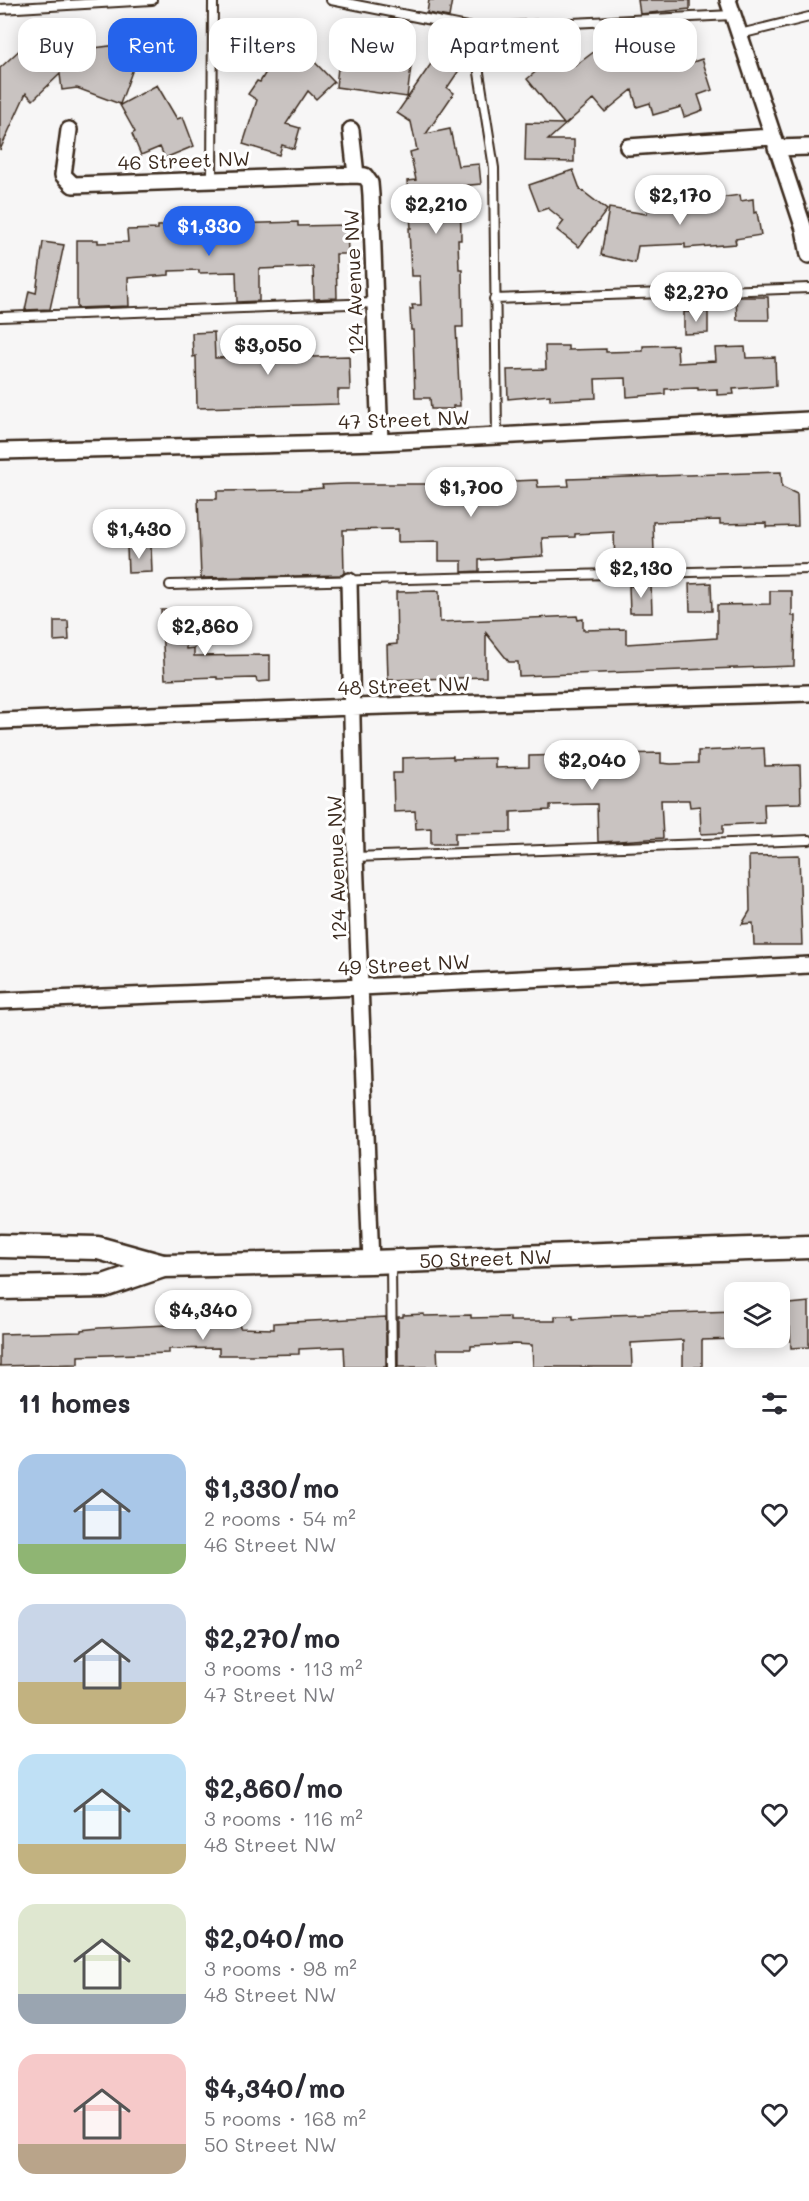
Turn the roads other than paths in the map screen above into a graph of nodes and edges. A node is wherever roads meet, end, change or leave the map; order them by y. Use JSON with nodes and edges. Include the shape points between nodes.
{"nodes":[{"id":1,"x":152,"y":0,"type":"edge"},
{"id":2,"x":213,"y":0,"type":"edge"},
{"id":3,"x":331,"y":0,"type":"edge"},
{"id":4,"x":730,"y":7,"type":"edge"},
{"id":5,"x":0,"y":9,"type":"edge"},
{"id":6,"x":809,"y":18,"type":"edge"},
{"id":7,"x":428,"y":19,"type":"edge"},
{"id":8,"x":581,"y":19,"type":"edge"},
{"id":9,"x":740,"y":34,"type":"junction"},
{"id":10,"x":479,"y":72,"type":"edge"},
{"id":11,"x":69,"y":130,"type":"dead end"},
{"id":12,"x":351,"y":130,"type":"dead end"},
{"id":13,"x":774,"y":142,"type":"junction"},
{"id":14,"x":628,"y":147,"type":"dead end"},
{"id":15,"x":809,"y":147,"type":"edge"},
{"id":16,"x":356,"y":175,"type":"junction"},
{"id":17,"x":212,"y":180,"type":"junction"},
{"id":18,"x":809,"y":255,"type":"edge"},
{"id":19,"x":809,"y":288,"type":"edge"},
{"id":20,"x":494,"y":298,"type":"junction"},
{"id":21,"x":376,"y":303,"type":"junction"},
{"id":22,"x":0,"y":317,"type":"edge"},
{"id":23,"x":809,"y":420,"type":"edge"},
{"id":24,"x":497,"y":436,"type":"junction"},
{"id":25,"x":380,"y":442,"type":"junction"},
{"id":26,"x":0,"y":451,"type":"edge"},
{"id":27,"x":809,"y":569,"type":"edge"},
{"id":28,"x":349,"y":581,"type":"junction"},
{"id":29,"x":170,"y":585,"type":"dead end"},
{"id":30,"x":809,"y":693,"type":"edge"},
{"id":31,"x":352,"y":707,"type":"junction"},
{"id":32,"x":0,"y":721,"type":"edge"},
{"id":33,"x":809,"y":840,"type":"edge"},
{"id":34,"x":355,"y":856,"type":"junction"},
{"id":35,"x":809,"y":965,"type":"edge"},
{"id":36,"x":361,"y":987,"type":"junction"},
{"id":37,"x":0,"y":1001,"type":"edge"},
{"id":38,"x":0,"y":1246,"type":"edge"},
{"id":39,"x":809,"y":1247,"type":"edge"},
{"id":40,"x":381,"y":1261,"type":"junction"},
{"id":41,"x":163,"y":1266,"type":"junction"},
{"id":42,"x":0,"y":1288,"type":"edge"},
{"id":43,"x":392,"y":1367,"type":"edge"}],
"edges":[{"from":1,"to":5,"type":"lane"},
{"from":2,"to":17,"type":"lane"},
{"from":3,"to":7,"type":"lane"},
{"from":4,"to":8,"type":"lane"},
{"from":4,"to":9,"type":"street"},
{"from":6,"to":9,"type":"lane"},
{"from":9,"to":13,"type":"street"},
{"from":10,"to":20,"type":"lane","via":[[494,168]]},
{"from":11,"to":17,"type":"street","name":"46 Street NW","via":[[63,175],[73,185]]},
{"from":12,"to":16,"type":"street","name":"124 Avenue NW"},
{"from":13,"to":14,"type":"street"},
{"from":13,"to":15,"type":"street"},
{"from":13,"to":18,"type":"street"},
{"from":16,"to":17,"type":"street","name":"46 Street NW"},
{"from":16,"to":21,"type":"street","name":"124 Avenue NW","via":[[365,176],[370,183]]},
{"from":19,"to":20,"type":"lane"},
{"from":20,"to":24,"type":"lane"},
{"from":21,"to":22,"type":"lane"},
{"from":21,"to":25,"type":"street","name":"124 Avenue NW"},
{"from":23,"to":24,"type":"street","name":"47 Street NW"},
{"from":24,"to":25,"type":"street","name":"47 Street NW"},
{"from":25,"to":26,"type":"street","name":"47 Street NW"},
{"from":27,"to":28,"type":"lane"},
{"from":28,"to":29,"type":"lane"},
{"from":28,"to":31,"type":"street","name":"124 Avenue NW"},
{"from":30,"to":31,"type":"street","name":"48 Street NW"},
{"from":31,"to":32,"type":"street","name":"48 Street NW"},
{"from":31,"to":34,"type":"street","name":"124 Avenue NW"},
{"from":33,"to":34,"type":"lane"},
{"from":34,"to":36,"type":"street","name":"124 Avenue NW"},
{"from":35,"to":36,"type":"street","name":"49 Street NW"},
{"from":36,"to":37,"type":"street","name":"49 Street NW"},
{"from":36,"to":40,"type":"street","name":"124 Avenue NW"},
{"from":38,"to":41,"type":"main road","name":"50 Street NW","via":[[98,1248]]},
{"from":39,"to":40,"type":"main road","name":"50 Street NW"},
{"from":40,"to":41,"type":"main road","name":"50 Street NW"},
{"from":40,"to":43,"type":"lane"},
{"from":41,"to":42,"type":"main road","name":"50 Street NW","via":[[104,1286]]}]}
